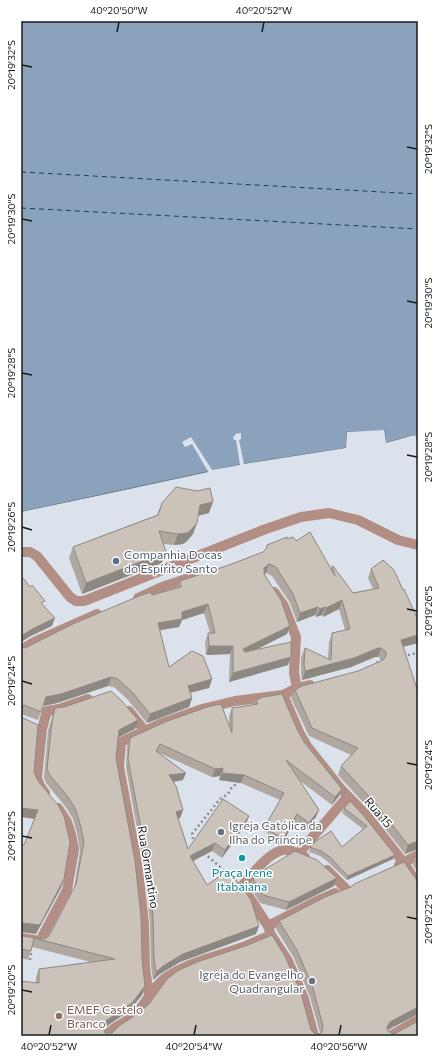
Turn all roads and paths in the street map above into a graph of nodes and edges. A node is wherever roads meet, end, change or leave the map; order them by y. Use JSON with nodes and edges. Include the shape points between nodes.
{"nodes":[{"id":1,"x":418,"y":545,"type":"edge"},
{"id":2,"x":21,"y":552,"type":"edge"},
{"id":3,"x":200,"y":575,"type":"edge"},
{"id":4,"x":269,"y":584,"type":"edge"},
{"id":5,"x":130,"y":601,"type":"edge"},
{"id":6,"x":104,"y":611,"type":"edge"},
{"id":7,"x":21,"y":650,"type":"edge"},
{"id":8,"x":386,"y":653,"type":"edge"},
{"id":9,"x":418,"y":654,"type":"edge"},
{"id":10,"x":396,"y":658,"type":"edge"},
{"id":11,"x":377,"y":663,"type":"edge"},
{"id":12,"x":319,"y":682,"type":"edge"},
{"id":13,"x":297,"y":688,"type":"junction"},
{"id":14,"x":283,"y":695,"type":"junction"},
{"id":15,"x":98,"y":696,"type":"edge"},
{"id":16,"x":124,"y":705,"type":"edge"},
{"id":17,"x":145,"y":731,"type":"junction"},
{"id":18,"x":239,"y":776,"type":"edge"},
{"id":19,"x":348,"y":796,"type":"junction"},
{"id":20,"x":194,"y":844,"type":"edge"},
{"id":21,"x":200,"y":850,"type":"edge"},
{"id":22,"x":298,"y":854,"type":"junction"},
{"id":23,"x":418,"y":855,"type":"edge"},
{"id":24,"x":404,"y":862,"type":"junction"},
{"id":25,"x":389,"y":869,"type":"edge"},
{"id":26,"x":418,"y":885,"type":"edge"},
{"id":27,"x":242,"y":886,"type":"junction"},
{"id":28,"x":270,"y":930,"type":"junction"},
{"id":29,"x":21,"y":938,"type":"edge"},
{"id":30,"x":149,"y":996,"type":"junction"},
{"id":31,"x":418,"y":1020,"type":"edge"},
{"id":32,"x":106,"y":1036,"type":"edge"},
{"id":33,"x":314,"y":1036,"type":"edge"},
{"id":34,"x":390,"y":1036,"type":"edge"}],
"edges":[{"from":1,"to":2,"type":"street","via":[[398,540],[358,520],[330,513],[302,517],[84,601],[76,601],[70,597],[37,556],[30,552]]},
{"from":3,"to":5,"type":"street"},
{"from":4,"to":13,"type":"street","via":[[284,606],[296,637],[294,673]]},
{"from":6,"to":7,"type":"street"},
{"from":8,"to":11,"type":"path"},
{"from":9,"to":10,"type":"path"},
{"from":12,"to":13,"type":"street"},
{"from":13,"to":14,"type":"street"},
{"from":14,"to":17,"type":"street","via":[[217,704],[173,718]]},
{"from":14,"to":19,"type":"street","name":"Rua 15","via":[[303,741]]},
{"from":15,"to":29,"type":"street","via":[[47,711],[39,727],[37,778],[40,786],[67,822],[74,850],[67,890],[40,941]]},
{"from":16,"to":17,"type":"street"},
{"from":17,"to":30,"type":"street","name":"Rua Ormantino","via":[[121,742],[119,767],[138,869]]},
{"from":18,"to":20,"type":"path","via":[[238,783],[228,794],[220,798],[192,834]]},
{"from":19,"to":22,"type":"street"},
{"from":19,"to":24,"type":"street","name":"Rua 15"},
{"from":21,"to":27,"type":"path"},
{"from":22,"to":27,"type":"street","via":[[288,850],[274,853]]},
{"from":22,"to":28,"type":"street","via":[[318,863],[350,887],[319,900]]},
{"from":23,"to":24,"type":"street"},
{"from":24,"to":25,"type":"street"},
{"from":24,"to":26,"type":"street","name":"Rua 15"},
{"from":27,"to":28,"type":"street"},
{"from":28,"to":30,"type":"street","via":[[242,947],[187,966],[164,980]]},
{"from":28,"to":33,"type":"street","via":[[288,961],[304,999]]},
{"from":30,"to":32,"type":"street","via":[[133,1016],[110,1030]]},
{"from":31,"to":34,"type":"street"}]}
